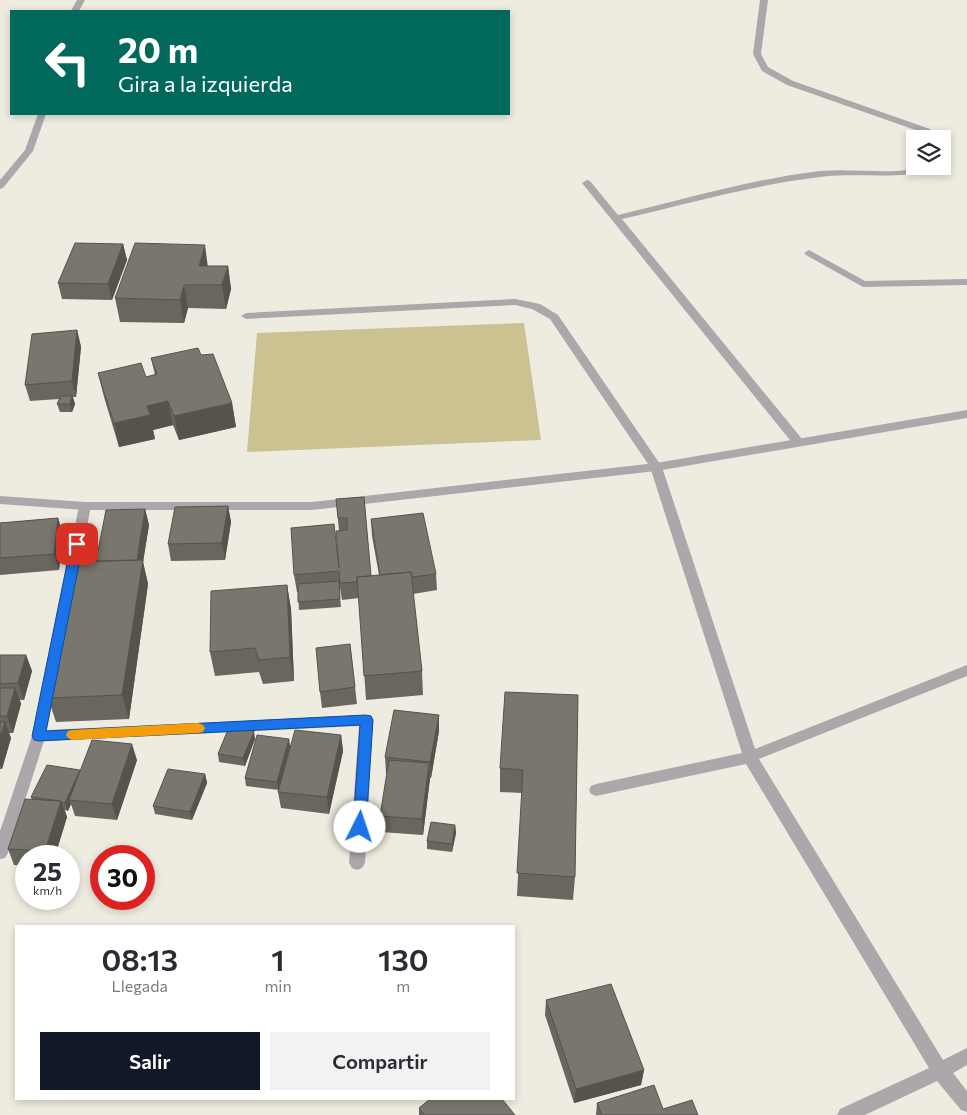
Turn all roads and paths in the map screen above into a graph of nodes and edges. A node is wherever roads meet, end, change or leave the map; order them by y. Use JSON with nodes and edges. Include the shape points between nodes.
{"nodes":[{"id":1,"x":764,"y":0,"type":"edge"},
{"id":2,"x":42,"y":115,"type":"edge"},
{"id":3,"x":924,"y":130,"type":"edge"},
{"id":4,"x":906,"y":173,"type":"edge"},
{"id":5,"x":587,"y":183,"type":"dead end"},
{"id":6,"x":0,"y":186,"type":"edge"},
{"id":7,"x":616,"y":218,"type":"junction"},
{"id":8,"x":810,"y":253,"type":"dead end"},
{"id":9,"x":967,"y":282,"type":"edge"},
{"id":10,"x":246,"y":316,"type":"dead end"},
{"id":11,"x":967,"y":414,"type":"edge"},
{"id":12,"x":798,"y":442,"type":"junction"},
{"id":13,"x":656,"y":467,"type":"junction"},
{"id":14,"x":0,"y":500,"type":"edge"},
{"id":15,"x":85,"y":506,"type":"junction"},
{"id":16,"x":967,"y":670,"type":"edge"},
{"id":17,"x":39,"y":736,"type":"junction"},
{"id":18,"x":750,"y":756,"type":"junction"},
{"id":19,"x":596,"y":790,"type":"dead end"},
{"id":20,"x":0,"y":853,"type":"edge"},
{"id":21,"x":357,"y":863,"type":"dead end"},
{"id":22,"x":967,"y":1056,"type":"edge"},
{"id":23,"x":940,"y":1071,"type":"junction"},
{"id":24,"x":967,"y":1104,"type":"edge"},
{"id":25,"x":846,"y":1115,"type":"edge"}],
"edges":[{"from":1,"to":3,"type":"street","via":[[757,54],[765,69],[790,83]]},
{"from":2,"to":6,"type":"street","via":[[29,151]]},
{"from":4,"to":7,"type":"street","via":[[823,174],[780,180]]},
{"from":5,"to":7,"type":"street"},
{"from":7,"to":12,"type":"street"},
{"from":8,"to":9,"type":"street","via":[[863,284]]},
{"from":10,"to":13,"type":"street","via":[[515,302],[533,305],[554,317]]},
{"from":11,"to":12,"type":"street"},
{"from":12,"to":13,"type":"street"},
{"from":13,"to":15,"type":"street","via":[[312,506]]},
{"from":13,"to":18,"type":"street"},
{"from":14,"to":15,"type":"street"},
{"from":15,"to":17,"type":"street"},
{"from":16,"to":18,"type":"street"},
{"from":17,"to":20,"type":"street"},
{"from":17,"to":21,"type":"street","via":[[366,720]]},
{"from":18,"to":19,"type":"street"},
{"from":18,"to":23,"type":"street"},
{"from":22,"to":23,"type":"street"},
{"from":23,"to":24,"type":"street"},
{"from":23,"to":25,"type":"street"}]}
